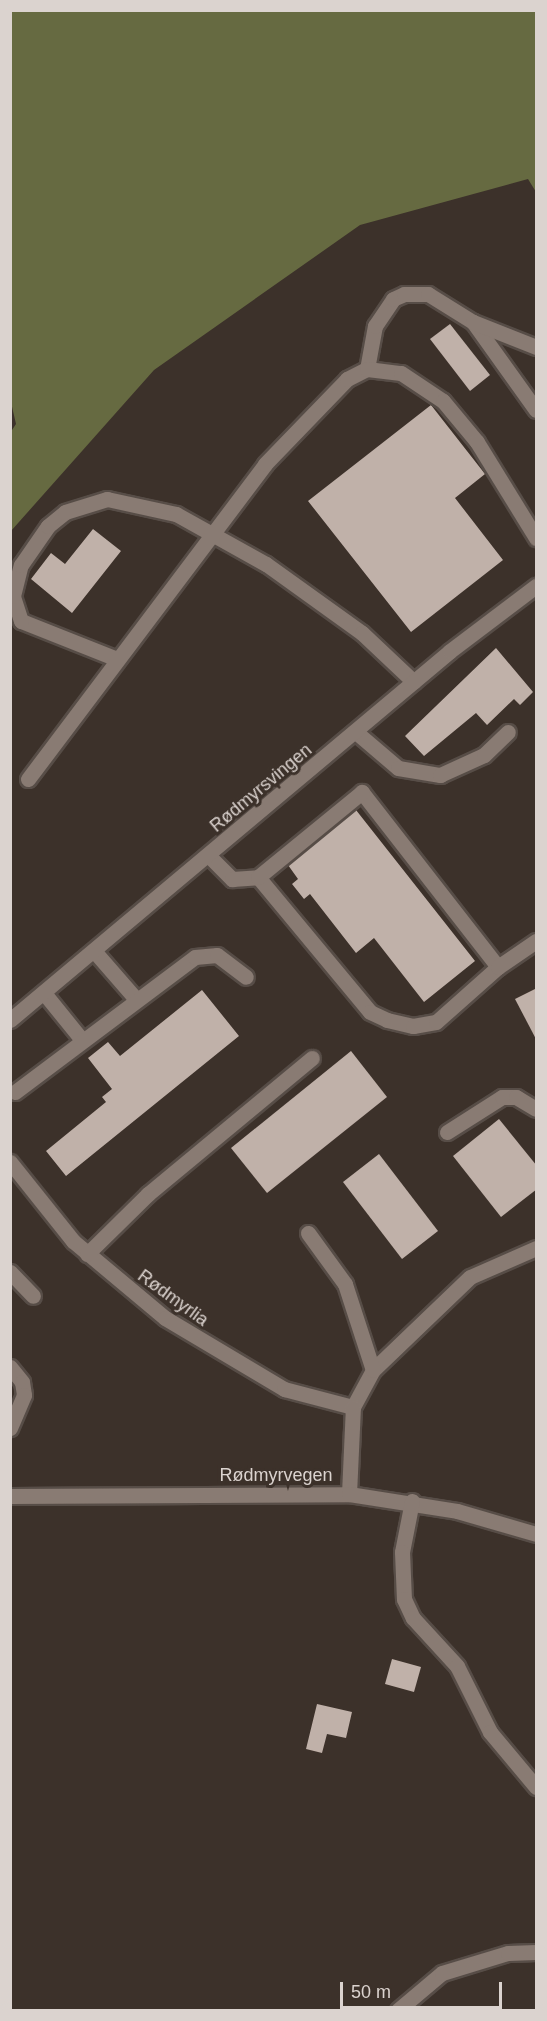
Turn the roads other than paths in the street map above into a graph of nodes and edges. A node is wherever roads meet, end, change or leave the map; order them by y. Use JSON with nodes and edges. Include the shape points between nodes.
{"nodes":[{"id":1,"x":473,"y":322,"type":"junction"},
{"id":2,"x":537,"y":347,"type":"edge"},
{"id":3,"x":366,"y":369,"type":"junction"},
{"id":4,"x":537,"y":410,"type":"edge"},
{"id":5,"x":211,"y":532,"type":"junction"},
{"id":6,"x":537,"y":538,"type":"edge"},
{"id":7,"x":537,"y":586,"type":"edge"},
{"id":8,"x":117,"y":659,"type":"junction"},
{"id":9,"x":414,"y":682,"type":"junction"},
{"id":10,"x":508,"y":732,"type":"dead end"},
{"id":11,"x":357,"y":733,"type":"junction"},
{"id":12,"x":28,"y":779,"type":"dead end"},
{"id":13,"x":209,"y":856,"type":"junction"},
{"id":14,"x":258,"y":877,"type":"junction"},
{"id":15,"x":537,"y":941,"type":"edge"},
{"id":16,"x":95,"y":952,"type":"junction"},
{"id":17,"x":498,"y":967,"type":"junction"},
{"id":18,"x":246,"y":977,"type":"dead end"},
{"id":19,"x":44,"y":993,"type":"junction"},
{"id":20,"x":135,"y":998,"type":"junction"},
{"id":21,"x":10,"y":1020,"type":"edge"},
{"id":22,"x":82,"y":1040,"type":"junction"},
{"id":23,"x":312,"y":1058,"type":"dead end"},
{"id":24,"x":15,"y":1092,"type":"dead end"},
{"id":25,"x":537,"y":1109,"type":"edge"},
{"id":26,"x":447,"y":1132,"type":"dead end"},
{"id":27,"x":10,"y":1162,"type":"edge"},
{"id":28,"x":308,"y":1233,"type":"dead end"},
{"id":29,"x":537,"y":1248,"type":"edge"},
{"id":30,"x":87,"y":1254,"type":"junction"},
{"id":31,"x":10,"y":1272,"type":"edge"},
{"id":32,"x":33,"y":1296,"type":"dead end"},
{"id":33,"x":10,"y":1366,"type":"edge"},
{"id":34,"x":373,"y":1370,"type":"junction"},
{"id":35,"x":353,"y":1407,"type":"junction"},
{"id":36,"x":10,"y":1428,"type":"edge"},
{"id":37,"x":349,"y":1494,"type":"junction"},
{"id":38,"x":10,"y":1496,"type":"edge"},
{"id":39,"x":412,"y":1501,"type":"junction"},
{"id":40,"x":537,"y":1534,"type":"edge"},
{"id":41,"x":537,"y":1787,"type":"edge"},
{"id":42,"x":537,"y":1952,"type":"edge"},
{"id":43,"x":398,"y":2010,"type":"edge"}],
"edges":[{"from":1,"to":2,"type":"street"},
{"from":1,"to":3,"type":"street","via":[[428,294],[404,294],[393,299],[375,326]]},
{"from":1,"to":4,"type":"street"},
{"from":3,"to":5,"type":"street","via":[[347,379],[265,464]]},
{"from":3,"to":6,"type":"street","via":[[401,373],[442,401],[477,442]]},
{"from":5,"to":8,"type":"street"},
{"from":5,"to":8,"type":"street","via":[[152,505],[108,499],[66,512],[33,544],[13,596],[21,621]]},
{"from":5,"to":9,"type":"street","via":[[317,598]]},
{"from":7,"to":9,"type":"street","name":"Rødmyrsvingen"},
{"from":8,"to":12,"type":"street"},
{"from":9,"to":11,"type":"street","name":"Rødmyrsvingen"},
{"from":10,"to":11,"type":"street","via":[[484,755],[440,775],[399,768]]},
{"from":11,"to":13,"type":"street","name":"Rødmyrsvingen"},
{"from":13,"to":14,"type":"street","via":[[232,879]]},
{"from":13,"to":16,"type":"street","name":"Rødmyrsvingen"},
{"from":14,"to":17,"type":"street","via":[[370,1012],[387,1020],[413,1026],[436,1022]]},
{"from":14,"to":17,"type":"street","via":[[362,792]]},
{"from":15,"to":17,"type":"street"},
{"from":16,"to":19,"type":"street","name":"Rødmyrsvingen"},
{"from":16,"to":20,"type":"street"},
{"from":18,"to":20,"type":"street","via":[[208,954],[179,966]]},
{"from":19,"to":21,"type":"street","name":"Rødmyrsvingen"},
{"from":19,"to":22,"type":"street"},
{"from":20,"to":22,"type":"street"},
{"from":22,"to":24,"type":"street"},
{"from":23,"to":30,"type":"street","via":[[148,1194]]},
{"from":25,"to":26,"type":"street","via":[[516,1097],[502,1097]]},
{"from":27,"to":30,"type":"street","name":"Rødmyrlia"},
{"from":28,"to":34,"type":"street","via":[[345,1284]]},
{"from":29,"to":34,"type":"street","via":[[470,1276]]},
{"from":30,"to":35,"type":"street","name":"Rødmyrlia","via":[[165,1318],[259,1376],[284,1389]]},
{"from":31,"to":32,"type":"street"},
{"from":33,"to":36,"type":"street","via":[[22,1382],[24,1395]]},
{"from":34,"to":35,"type":"street"},
{"from":35,"to":37,"type":"street"},
{"from":37,"to":38,"type":"street","name":"Rødmyrvegen"},
{"from":37,"to":39,"type":"street","name":"Rødmyrvegen"},
{"from":39,"to":40,"type":"street","name":"Rødmyrvegen"},
{"from":39,"to":41,"type":"street","via":[[402,1552],[404,1599],[413,1618],[456,1666],[490,1732]]},
{"from":42,"to":43,"type":"street","via":[[508,1953],[441,1973]]}]}
